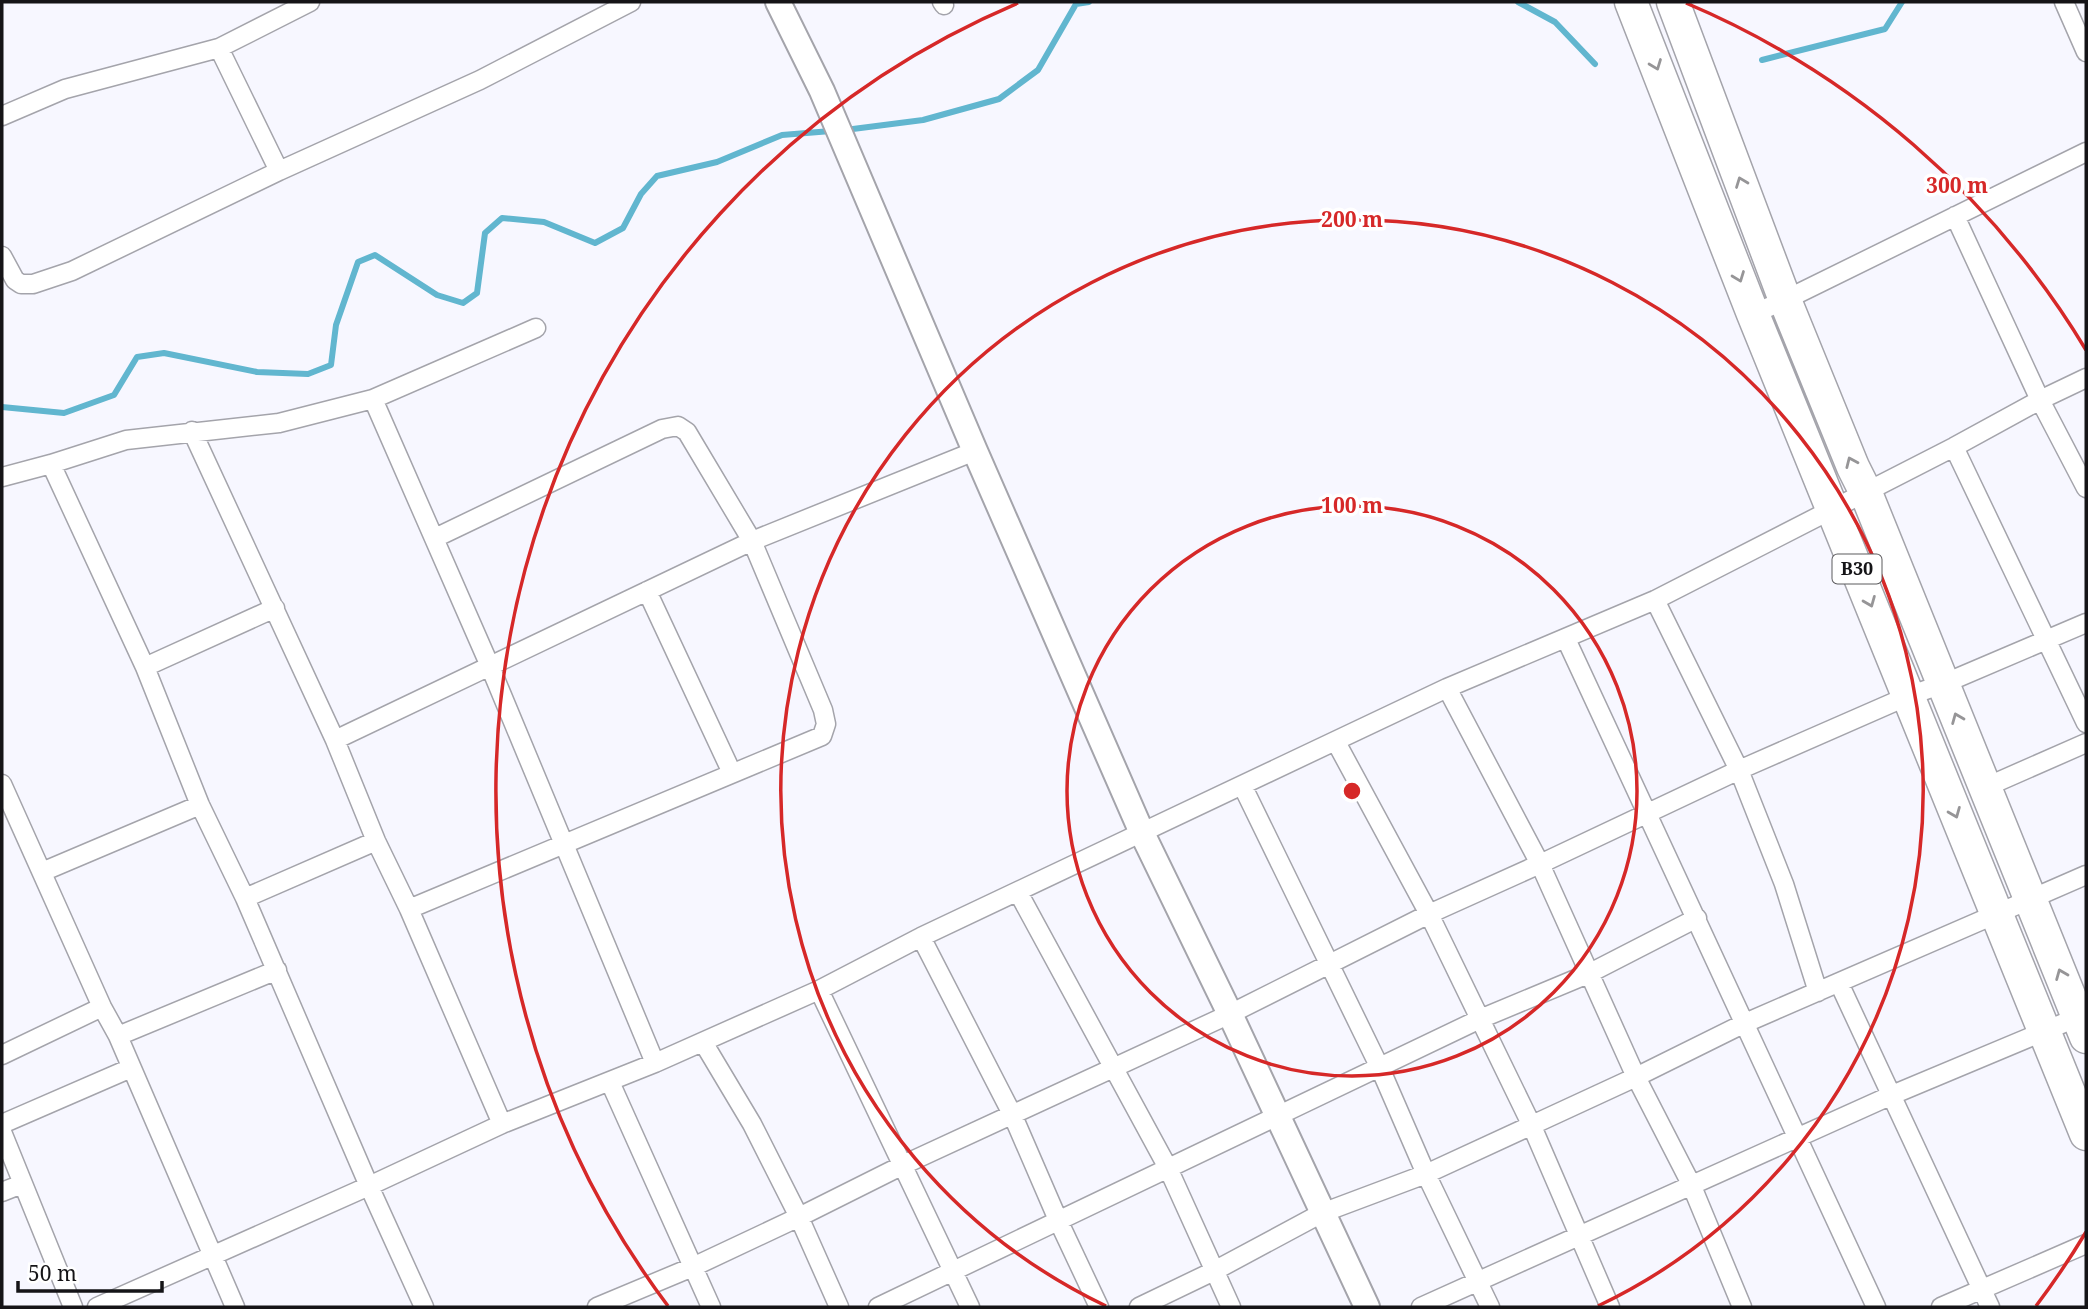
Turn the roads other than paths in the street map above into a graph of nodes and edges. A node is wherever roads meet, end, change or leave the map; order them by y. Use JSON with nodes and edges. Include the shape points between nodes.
{"nodes":[{"id":1,"x":310,"y":2,"type":"edge"},
{"id":2,"x":631,"y":2,"type":"edge"},
{"id":3,"x":778,"y":2,"type":"edge"},
{"id":4,"x":1631,"y":2,"type":"edge"},
{"id":5,"x":1673,"y":2,"type":"edge"},
{"id":6,"x":2064,"y":2,"type":"edge"},
{"id":7,"x":219,"y":48,"type":"junction"},
{"id":8,"x":2086,"y":52,"type":"edge"},
{"id":9,"x":2,"y":116,"type":"edge"},
{"id":10,"x":2086,"y":152,"type":"edge"},
{"id":11,"x":279,"y":171,"type":"junction"},
{"id":12,"x":1955,"y":216,"type":"junction"},
{"id":13,"x":2,"y":256,"type":"edge"},
{"id":14,"x":1785,"y":300,"type":"junction"},
{"id":15,"x":1753,"y":314,"type":"junction"},
{"id":16,"x":536,"y":328,"type":"dead end"},
{"id":17,"x":2086,"y":378,"type":"edge"},
{"id":18,"x":373,"y":399,"type":"junction"},
{"id":19,"x":2040,"y":400,"type":"junction"},
{"id":20,"x":192,"y":431,"type":"junction"},
{"id":21,"x":1954,"y":447,"type":"junction"},
{"id":22,"x":975,"y":451,"type":"junction"},
{"id":23,"x":51,"y":464,"type":"junction"},
{"id":24,"x":2,"y":477,"type":"edge"},
{"id":25,"x":2086,"y":488,"type":"edge"},
{"id":26,"x":1866,"y":493,"type":"junction"},
{"id":27,"x":1832,"y":509,"type":"junction"},
{"id":28,"x":435,"y":538,"type":"junction"},
{"id":29,"x":752,"y":541,"type":"junction"},
{"id":30,"x":648,"y":591,"type":"junction"},
{"id":31,"x":1655,"y":600,"type":"junction"},
{"id":32,"x":275,"y":608,"type":"junction"},
{"id":33,"x":2086,"y":623,"type":"edge"},
{"id":34,"x":1566,"y":639,"type":"junction"},
{"id":35,"x":2047,"y":641,"type":"junction"},
{"id":36,"x":489,"y":664,"type":"junction"},
{"id":37,"x":145,"y":667,"type":"junction"},
{"id":38,"x":1943,"y":684,"type":"junction"},
{"id":39,"x":1447,"y":688,"type":"junction"},
{"id":40,"x":1908,"y":696,"type":"junction"},
{"id":41,"x":2086,"y":723,"type":"edge"},
{"id":42,"x":335,"y":740,"type":"junction"},
{"id":43,"x":1336,"y":742,"type":"junction"},
{"id":44,"x":2086,"y":743,"type":"edge"},
{"id":45,"x":1740,"y":770,"type":"junction"},
{"id":46,"x":732,"y":773,"type":"junction"},
{"id":47,"x":2,"y":784,"type":"edge"},
{"id":48,"x":1243,"y":786,"type":"junction"},
{"id":49,"x":1986,"y":787,"type":"junction"},
{"id":50,"x":200,"y":805,"type":"junction"},
{"id":51,"x":1647,"y":812,"type":"junction"},
{"id":52,"x":1142,"y":833,"type":"junction"},
{"id":53,"x":376,"y":841,"type":"junction"},
{"id":54,"x":564,"y":845,"type":"junction"},
{"id":55,"x":1540,"y":864,"type":"junction"},
{"id":56,"x":42,"y":872,"type":"junction"},
{"id":57,"x":2086,"y":875,"type":"edge"},
{"id":58,"x":1018,"y":892,"type":"junction"},
{"id":59,"x":245,"y":898,"type":"junction"},
{"id":60,"x":2031,"y":900,"type":"junction"},
{"id":61,"x":408,"y":909,"type":"junction"},
{"id":62,"x":1429,"y":914,"type":"junction"},
{"id":63,"x":1996,"y":915,"type":"junction"},
{"id":64,"x":1697,"y":918,"type":"junction"},
{"id":65,"x":921,"y":937,"type":"junction"},
{"id":66,"x":1329,"y":966,"type":"junction"},
{"id":67,"x":277,"y":970,"type":"junction"},
{"id":68,"x":1587,"y":974,"type":"junction"},
{"id":69,"x":1839,"y":983,"type":"junction"},
{"id":70,"x":819,"y":990,"type":"junction"},
{"id":71,"x":1818,"y":992,"type":"junction"},
{"id":72,"x":102,"y":1007,"type":"junction"},
{"id":73,"x":1230,"y":1014,"type":"junction"},
{"id":74,"x":1480,"y":1019,"type":"junction"},
{"id":75,"x":2083,"y":1023,"type":"edge"},
{"id":76,"x":1743,"y":1024,"type":"junction"},
{"id":77,"x":2045,"y":1033,"type":"junction"},
{"id":78,"x":118,"y":1036,"type":"junction"},
{"id":79,"x":704,"y":1042,"type":"junction"},
{"id":80,"x":2,"y":1055,"type":"edge"},
{"id":81,"x":655,"y":1063,"type":"junction"},
{"id":82,"x":1112,"y":1067,"type":"junction"},
{"id":83,"x":131,"y":1068,"type":"junction"},
{"id":84,"x":1380,"y":1068,"type":"junction"},
{"id":85,"x":1636,"y":1077,"type":"junction"},
{"id":86,"x":610,"y":1082,"type":"junction"},
{"id":87,"x":1892,"y":1095,"type":"junction"},
{"id":88,"x":1278,"y":1115,"type":"junction"},
{"id":89,"x":1013,"y":1116,"type":"junction"},
{"id":90,"x":2,"y":1124,"type":"edge"},
{"id":91,"x":502,"y":1124,"type":"junction"},
{"id":92,"x":1531,"y":1124,"type":"junction"},
{"id":93,"x":2,"y":1132,"type":"edge"},
{"id":94,"x":2086,"y":1133,"type":"edge"},
{"id":95,"x":1797,"y":1138,"type":"junction"},
{"id":96,"x":903,"y":1165,"type":"junction"},
{"id":97,"x":1168,"y":1168,"type":"junction"},
{"id":98,"x":1426,"y":1174,"type":"junction"},
{"id":99,"x":22,"y":1184,"type":"junction"},
{"id":100,"x":1691,"y":1184,"type":"junction"},
{"id":101,"x":369,"y":1186,"type":"junction"},
{"id":102,"x":2,"y":1192,"type":"edge"},
{"id":103,"x":1322,"y":1213,"type":"junction"},
{"id":104,"x":799,"y":1217,"type":"junction"},
{"id":105,"x":1058,"y":1220,"type":"junction"},
{"id":106,"x":1579,"y":1237,"type":"junction"},
{"id":107,"x":2086,"y":1244,"type":"edge"},
{"id":108,"x":214,"y":1256,"type":"junction"},
{"id":109,"x":695,"y":1266,"type":"junction"},
{"id":110,"x":954,"y":1271,"type":"junction"},
{"id":111,"x":1214,"y":1271,"type":"junction"},
{"id":112,"x":1479,"y":1283,"type":"junction"},
{"id":113,"x":1982,"y":1290,"type":"junction"},
{"id":114,"x":73,"y":1307,"type":"edge"},
{"id":115,"x":97,"y":1307,"type":"edge"},
{"id":116,"x":235,"y":1307,"type":"edge"},
{"id":117,"x":424,"y":1307,"type":"edge"},
{"id":118,"x":597,"y":1307,"type":"edge"},
{"id":119,"x":711,"y":1307,"type":"edge"},
{"id":120,"x":839,"y":1307,"type":"edge"},
{"id":121,"x":878,"y":1307,"type":"edge"},
{"id":122,"x":970,"y":1307,"type":"edge"},
{"id":123,"x":1099,"y":1307,"type":"edge"},
{"id":124,"x":1139,"y":1307,"type":"edge"},
{"id":125,"x":1231,"y":1307,"type":"edge"},
{"id":126,"x":1367,"y":1307,"type":"edge"},
{"id":127,"x":1421,"y":1307,"type":"edge"},
{"id":128,"x":1490,"y":1307,"type":"edge"},
{"id":129,"x":1610,"y":1307,"type":"edge"},
{"id":130,"x":1742,"y":1307,"type":"edge"},
{"id":131,"x":1875,"y":1307,"type":"edge"},
{"id":132,"x":1941,"y":1307,"type":"edge"},
{"id":133,"x":1990,"y":1307,"type":"edge"}],
"edges":[{"from":1,"to":7,"type":"street"},
{"from":2,"to":11,"type":"street","via":[[480,80]]},
{"from":3,"to":22,"type":"street","via":[[822,91]]},
{"from":4,"to":15,"type":"highway","number":"B30","one_way":true},
{"from":14,"to":5,"type":"highway","number":"B30","one_way":true},
{"from":6,"to":8,"type":"street"},
{"from":7,"to":9,"type":"street","via":[[65,89]]},
{"from":7,"to":11,"type":"street"},
{"from":10,"to":12,"type":"street"},
{"from":11,"to":13,"type":"street","via":[[72,271],[33,284],[15,280]]},
{"from":12,"to":14,"type":"street"},
{"from":12,"to":19,"type":"street"},
{"from":14,"to":15,"type":"street"},
{"from":26,"to":14,"type":"highway","number":"B30","one_way":true},
{"from":15,"to":27,"type":"highway","number":"B30"},
{"from":16,"to":18,"type":"street"},
{"from":17,"to":19,"type":"street"},
{"from":18,"to":20,"type":"street","via":[[279,424]]},
{"from":18,"to":28,"type":"street"},
{"from":19,"to":21,"type":"street"},
{"from":19,"to":25,"type":"street"},
{"from":20,"to":23,"type":"street","via":[[126,440]]},
{"from":20,"to":32,"type":"street"},
{"from":21,"to":26,"type":"street"},
{"from":21,"to":35,"type":"street"},
{"from":22,"to":29,"type":"street"},
{"from":22,"to":52,"type":"street"},
{"from":23,"to":24,"type":"street"},
{"from":23,"to":37,"type":"street"},
{"from":26,"to":27,"type":"street"},
{"from":26,"to":38,"type":"highway","number":"B30"},
{"from":27,"to":31,"type":"street"},
{"from":27,"to":40,"type":"highway","number":"B30","one_way":true},
{"from":28,"to":29,"type":"street","via":[[662,429],[678,426],[687,432]]},
{"from":28,"to":36,"type":"street"},
{"from":29,"to":30,"type":"street"},
{"from":29,"to":46,"type":"street","via":[[826,724],[822,736]]},
{"from":30,"to":36,"type":"street"},
{"from":30,"to":46,"type":"street"},
{"from":31,"to":34,"type":"street"},
{"from":31,"to":45,"type":"street"},
{"from":32,"to":37,"type":"street"},
{"from":32,"to":42,"type":"street"},
{"from":33,"to":35,"type":"street"},
{"from":34,"to":39,"type":"street"},
{"from":34,"to":51,"type":"street"},
{"from":35,"to":38,"type":"street"},
{"from":35,"to":41,"type":"street"},
{"from":36,"to":42,"type":"street"},
{"from":36,"to":54,"type":"street"},
{"from":37,"to":50,"type":"street"},
{"from":38,"to":40,"type":"street"},
{"from":49,"to":38,"type":"highway","number":"B30","one_way":true},
{"from":39,"to":43,"type":"street"},
{"from":39,"to":55,"type":"street"},
{"from":40,"to":45,"type":"street"},
{"from":40,"to":63,"type":"highway","number":"B30","one_way":true},
{"from":42,"to":53,"type":"street"},
{"from":43,"to":48,"type":"street"},
{"from":43,"to":62,"type":"street"},
{"from":44,"to":49,"type":"street"},
{"from":45,"to":51,"type":"street"},
{"from":45,"to":71,"type":"street","via":[[1784,884]]},
{"from":46,"to":54,"type":"street"},
{"from":47,"to":56,"type":"street"},
{"from":48,"to":52,"type":"street"},
{"from":48,"to":66,"type":"street"},
{"from":49,"to":60,"type":"highway","number":"B30"},
{"from":50,"to":56,"type":"street"},
{"from":50,"to":59,"type":"street"},
{"from":51,"to":55,"type":"street"},
{"from":51,"to":64,"type":"street"},
{"from":52,"to":58,"type":"street"},
{"from":52,"to":73,"type":"street"},
{"from":53,"to":59,"type":"street"},
{"from":53,"to":61,"type":"street"},
{"from":54,"to":61,"type":"street"},
{"from":54,"to":81,"type":"street"},
{"from":55,"to":62,"type":"street"},
{"from":55,"to":68,"type":"street"},
{"from":56,"to":72,"type":"street"},
{"from":57,"to":60,"type":"street"},
{"from":58,"to":65,"type":"street"},
{"from":58,"to":82,"type":"street"},
{"from":59,"to":67,"type":"street"},
{"from":60,"to":63,"type":"street"},
{"from":75,"to":60,"type":"highway","number":"B30","one_way":true},
{"from":61,"to":91,"type":"street"},
{"from":62,"to":66,"type":"street"},
{"from":62,"to":74,"type":"street"},
{"from":63,"to":69,"type":"street"},
{"from":63,"to":77,"type":"highway","number":"B30"},
{"from":64,"to":68,"type":"street"},
{"from":64,"to":76,"type":"street"},
{"from":65,"to":70,"type":"street"},
{"from":65,"to":89,"type":"street"},
{"from":66,"to":73,"type":"street"},
{"from":66,"to":84,"type":"street"},
{"from":67,"to":78,"type":"street"},
{"from":67,"to":101,"type":"street"},
{"from":68,"to":74,"type":"street"},
{"from":68,"to":85,"type":"street"},
{"from":69,"to":71,"type":"street"},
{"from":69,"to":87,"type":"street"},
{"from":70,"to":79,"type":"street"},
{"from":70,"to":96,"type":"street"},
{"from":71,"to":76,"type":"street"},
{"from":72,"to":78,"type":"street"},
{"from":72,"to":80,"type":"street"},
{"from":73,"to":82,"type":"street"},
{"from":73,"to":88,"type":"street"},
{"from":74,"to":84,"type":"street"},
{"from":74,"to":92,"type":"street"},
{"from":75,"to":77,"type":"street"},
{"from":76,"to":85,"type":"street"},
{"from":76,"to":95,"type":"street"},
{"from":77,"to":87,"type":"street"},
{"from":77,"to":94,"type":"highway","number":"B30"},
{"from":78,"to":83,"type":"street"},
{"from":79,"to":81,"type":"street"},
{"from":79,"to":104,"type":"street"},
{"from":81,"to":86,"type":"street"},
{"from":82,"to":89,"type":"street"},
{"from":82,"to":97,"type":"street"},
{"from":83,"to":90,"type":"street"},
{"from":83,"to":108,"type":"street"},
{"from":84,"to":88,"type":"street"},
{"from":84,"to":98,"type":"street"},
{"from":85,"to":92,"type":"street"},
{"from":85,"to":100,"type":"street"},
{"from":86,"to":91,"type":"street"},
{"from":86,"to":109,"type":"street"},
{"from":87,"to":95,"type":"street"},
{"from":87,"to":113,"type":"street"},
{"from":88,"to":97,"type":"street"},
{"from":88,"to":103,"type":"street"},
{"from":89,"to":96,"type":"street"},
{"from":89,"to":105,"type":"street"},
{"from":91,"to":101,"type":"street"},
{"from":92,"to":98,"type":"street"},
{"from":92,"to":106,"type":"street"},
{"from":93,"to":99,"type":"street"},
{"from":95,"to":100,"type":"street"},
{"from":95,"to":131,"type":"street"},
{"from":96,"to":104,"type":"street"},
{"from":96,"to":110,"type":"street"},
{"from":97,"to":105,"type":"street"},
{"from":97,"to":111,"type":"street"},
{"from":98,"to":103,"type":"street"},
{"from":98,"to":112,"type":"street"},
{"from":99,"to":102,"type":"street"},
{"from":99,"to":114,"type":"street"},
{"from":100,"to":106,"type":"street"},
{"from":100,"to":130,"type":"street"},
{"from":101,"to":108,"type":"street"},
{"from":101,"to":117,"type":"street"},
{"from":103,"to":111,"type":"street"},
{"from":103,"to":126,"type":"street"},
{"from":104,"to":109,"type":"street"},
{"from":104,"to":120,"type":"street"},
{"from":105,"to":110,"type":"street"},
{"from":105,"to":123,"type":"street"},
{"from":106,"to":112,"type":"street"},
{"from":106,"to":129,"type":"street"},
{"from":107,"to":113,"type":"street"},
{"from":108,"to":115,"type":"street"},
{"from":108,"to":116,"type":"street"},
{"from":109,"to":118,"type":"street"},
{"from":109,"to":119,"type":"street"},
{"from":110,"to":121,"type":"street"},
{"from":110,"to":122,"type":"street"},
{"from":111,"to":124,"type":"street"},
{"from":111,"to":125,"type":"street"},
{"from":112,"to":127,"type":"street"},
{"from":112,"to":128,"type":"street"},
{"from":113,"to":132,"type":"street"},
{"from":113,"to":133,"type":"street"}]}
